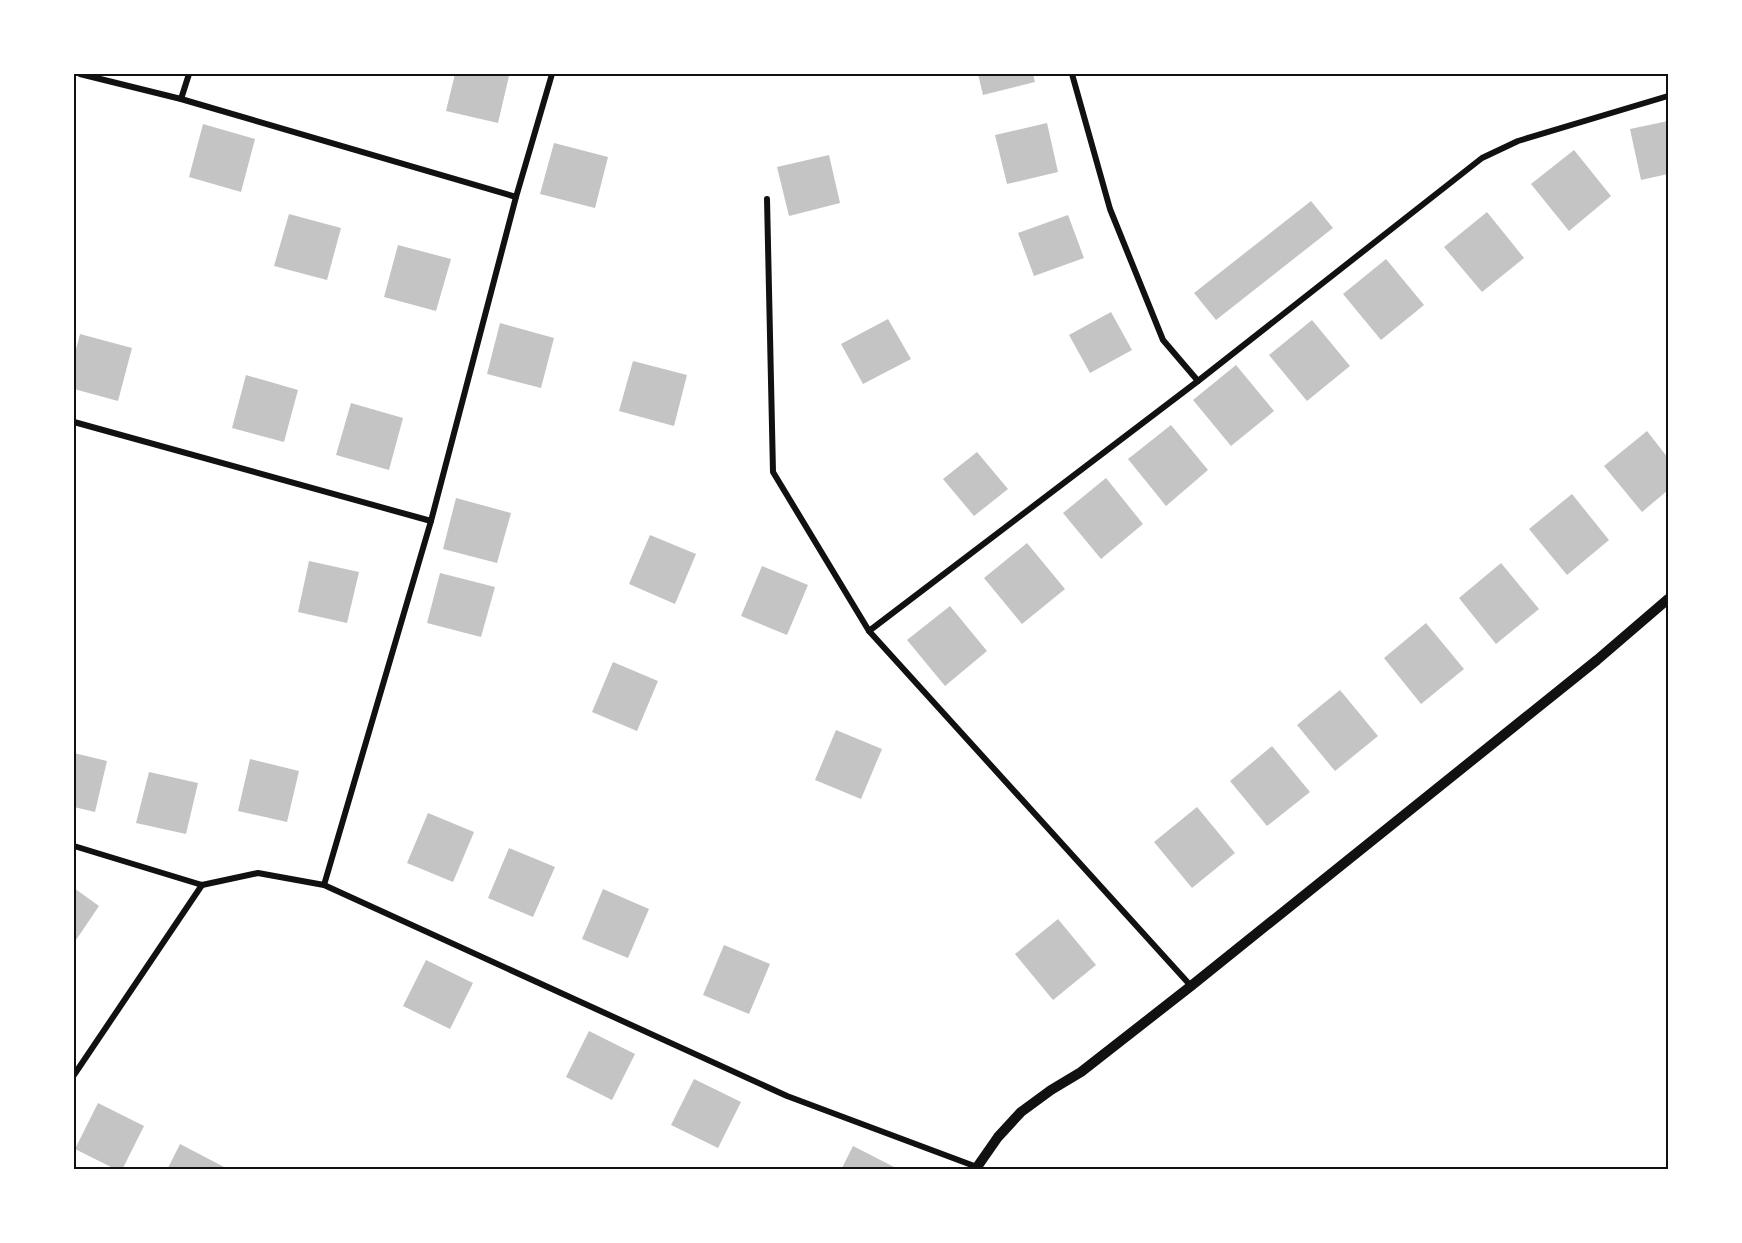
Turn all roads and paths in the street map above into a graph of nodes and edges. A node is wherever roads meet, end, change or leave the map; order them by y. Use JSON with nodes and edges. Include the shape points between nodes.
{"nodes":[{"id":1,"x":80,"y":74,"type":"edge"},
{"id":2,"x":189,"y":74,"type":"edge"},
{"id":3,"x":552,"y":74,"type":"edge"},
{"id":4,"x":1072,"y":74,"type":"edge"},
{"id":5,"x":1668,"y":96,"type":"edge"},
{"id":6,"x":181,"y":99,"type":"junction"},
{"id":7,"x":516,"y":197,"type":"junction"},
{"id":8,"x":767,"y":199,"type":"dead end"},
{"id":9,"x":1198,"y":381,"type":"junction"},
{"id":10,"x":74,"y":422,"type":"edge"},
{"id":11,"x":431,"y":521,"type":"junction"},
{"id":12,"x":1668,"y":599,"type":"edge"},
{"id":13,"x":869,"y":631,"type":"junction"},
{"id":14,"x":74,"y":846,"type":"edge"},
{"id":15,"x":202,"y":885,"type":"junction"},
{"id":16,"x":324,"y":885,"type":"junction"},
{"id":17,"x":1191,"y":986,"type":"junction"},
{"id":18,"x":74,"y":1075,"type":"edge"},
{"id":19,"x":976,"y":1168,"type":"edge"}],
"edges":[{"from":1,"to":6,"type":"street"},
{"from":2,"to":6,"type":"street"},
{"from":3,"to":7,"type":"street"},
{"from":4,"to":9,"type":"street","via":[[1110,209],[1163,340]]},
{"from":5,"to":9,"type":"street","via":[[1518,141],[1482,158]]},
{"from":6,"to":7,"type":"street"},
{"from":7,"to":11,"type":"street"},
{"from":8,"to":13,"type":"street","via":[[773,472]]},
{"from":9,"to":13,"type":"street"},
{"from":10,"to":11,"type":"street"},
{"from":11,"to":16,"type":"street"},
{"from":12,"to":17,"type":"street"},
{"from":13,"to":17,"type":"street"},
{"from":14,"to":15,"type":"street"},
{"from":15,"to":16,"type":"street","via":[[258,873]]},
{"from":15,"to":18,"type":"street"},
{"from":16,"to":19,"type":"street","via":[[787,1096]]},
{"from":17,"to":19,"type":"street","via":[[1081,1072],[1022,1112]]}]}
